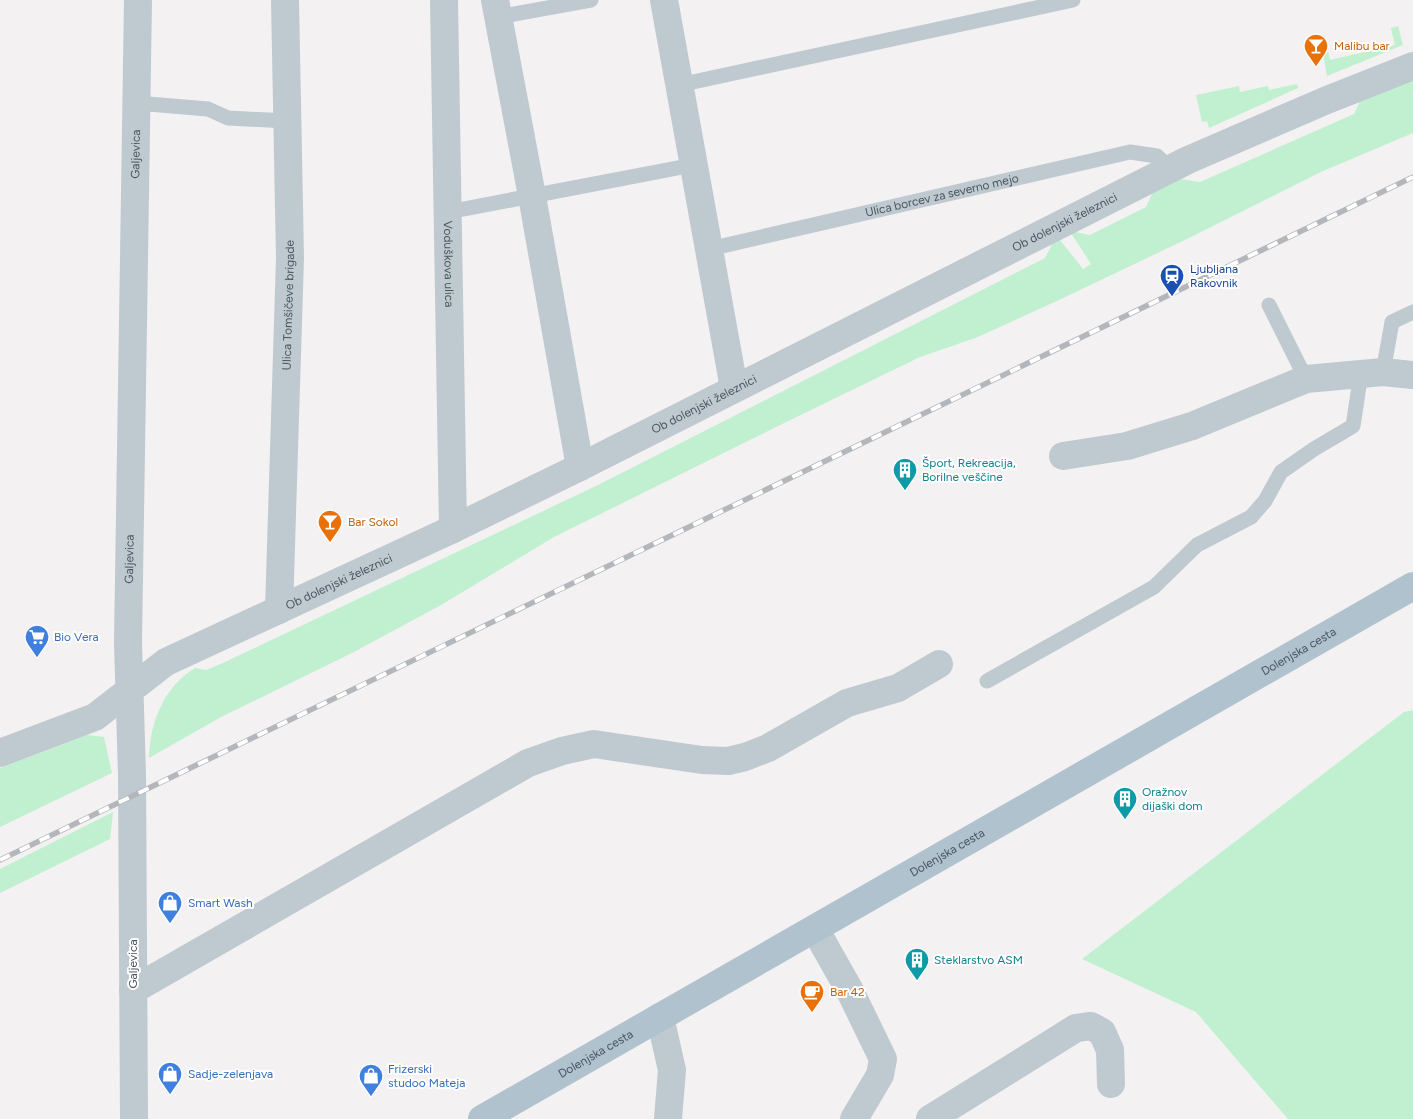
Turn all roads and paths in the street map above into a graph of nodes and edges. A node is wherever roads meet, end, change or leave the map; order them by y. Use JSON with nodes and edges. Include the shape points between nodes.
{"nodes":[{"id":1,"x":138,"y":0,"type":"edge"},
{"id":2,"x":285,"y":0,"type":"edge"},
{"id":3,"x":444,"y":0,"type":"edge"},
{"id":4,"x":591,"y":0,"type":"edge"},
{"id":5,"x":664,"y":0,"type":"edge"},
{"id":6,"x":1073,"y":0,"type":"edge"},
{"id":7,"x":496,"y":9,"type":"edge"},
{"id":8,"x":1413,"y":66,"type":"edge"},
{"id":9,"x":679,"y":85,"type":"junction"},
{"id":10,"x":136,"y":103,"type":"junction"},
{"id":11,"x":287,"y":121,"type":"junction"},
{"id":12,"x":693,"y":165,"type":"junction"},
{"id":13,"x":1171,"y":169,"type":"junction"},
{"id":14,"x":532,"y":196,"type":"junction"},
{"id":15,"x":448,"y":212,"type":"junction"},
{"id":16,"x":709,"y":248,"type":"junction"},
{"id":17,"x":1269,"y":305,"type":"dead end"},
{"id":18,"x":1413,"y":312,"type":"edge"},
{"id":19,"x":1372,"y":373,"type":"junction"},
{"id":20,"x":1413,"y":374,"type":"edge"},
{"id":21,"x":1306,"y":378,"type":"junction"},
{"id":22,"x":734,"y":388,"type":"junction"},
{"id":23,"x":1063,"y":456,"type":"dead end"},
{"id":24,"x":580,"y":467,"type":"junction"},
{"id":25,"x":453,"y":529,"type":"junction"},
{"id":26,"x":1413,"y":586,"type":"edge"},
{"id":27,"x":279,"y":610,"type":"junction"},
{"id":28,"x":939,"y":664,"type":"dead end"},
{"id":29,"x":987,"y":681,"type":"dead end"},
{"id":30,"x":130,"y":691,"type":"junction"},
{"id":31,"x":0,"y":753,"type":"edge"},
{"id":32,"x":816,"y":929,"type":"junction"},
{"id":33,"x":133,"y":990,"type":"junction"},
{"id":34,"x":660,"y":1017,"type":"junction"},
{"id":35,"x":1111,"y":1084,"type":"dead end"},
{"id":36,"x":134,"y":1119,"type":"edge"},
{"id":37,"x":482,"y":1119,"type":"edge"},
{"id":38,"x":668,"y":1119,"type":"edge"},
{"id":39,"x":854,"y":1119,"type":"edge"},
{"id":40,"x":930,"y":1119,"type":"edge"}],
"edges":[{"from":1,"to":10,"type":"street","name":"Galjevica"},
{"from":2,"to":11,"type":"street","name":"Ulica Tomšičeve brigade"},
{"from":3,"to":15,"type":"street","name":"Voduškova ulica"},
{"from":4,"to":7,"type":"lane"},
{"from":5,"to":9,"type":"street"},
{"from":6,"to":9,"type":"lane"},
{"from":7,"to":14,"type":"street"},
{"from":8,"to":13,"type":"street","name":"Ob dolenjski železnici"},
{"from":9,"to":12,"type":"street"},
{"from":10,"to":11,"type":"lane","via":[[208,109],[228,118]]},
{"from":10,"to":30,"type":"street","name":"Galjevica"},
{"from":11,"to":27,"type":"street","name":"Ulica Tomšičeve brigade","via":[[290,258]]},
{"from":12,"to":14,"type":"lane"},
{"from":12,"to":16,"type":"street"},
{"from":13,"to":16,"type":"lane","name":"Ulica borcev za severno mejo","via":[[1157,156],[1130,152]]},
{"from":13,"to":22,"type":"street","name":"Ob dolenjski železnici"},
{"from":14,"to":15,"type":"lane"},
{"from":14,"to":24,"type":"street"},
{"from":15,"to":25,"type":"street","name":"Voduškova ulica"},
{"from":16,"to":22,"type":"street"},
{"from":17,"to":21,"type":"lane"},
{"from":18,"to":19,"type":"lane","via":[[1392,322]]},
{"from":19,"to":20,"type":"street"},
{"from":19,"to":21,"type":"street"},
{"from":19,"to":29,"type":"lane","via":[[1352,426],[1282,472],[1252,517],[1197,545],[1154,587]]},
{"from":21,"to":23,"type":"street","via":[[1192,426],[1127,446]]},
{"from":22,"to":24,"type":"street","name":"Ob dolenjski železnici"},
{"from":24,"to":25,"type":"street","name":"Ob dolenjski železnici"},
{"from":25,"to":27,"type":"street","name":"Ob dolenjski železnici"},
{"from":26,"to":32,"type":"main road","name":"Dolenjska cesta"},
{"from":27,"to":30,"type":"street","name":"Ob dolenjski železnici","via":[[166,662]]},
{"from":28,"to":33,"type":"street","via":[[898,688],[847,703],[768,748],[745,757],[728,761],[702,760],[594,744],[528,763]]},
{"from":30,"to":31,"type":"street","name":"Ob dolenjski železnici","via":[[95,717]]},
{"from":30,"to":33,"type":"street","name":"Galjevica"},
{"from":32,"to":34,"type":"main road","name":"Dolenjska cesta"},
{"from":32,"to":39,"type":"street","via":[[883,1059],[880,1074]]},
{"from":33,"to":36,"type":"street","name":"Galjevica"},
{"from":34,"to":37,"type":"main road","name":"Dolenjska cesta"},
{"from":34,"to":38,"type":"street","via":[[672,1070]]},
{"from":35,"to":40,"type":"street","via":[[1110,1050],[1102,1032],[1090,1026],[1076,1028]]}]}
